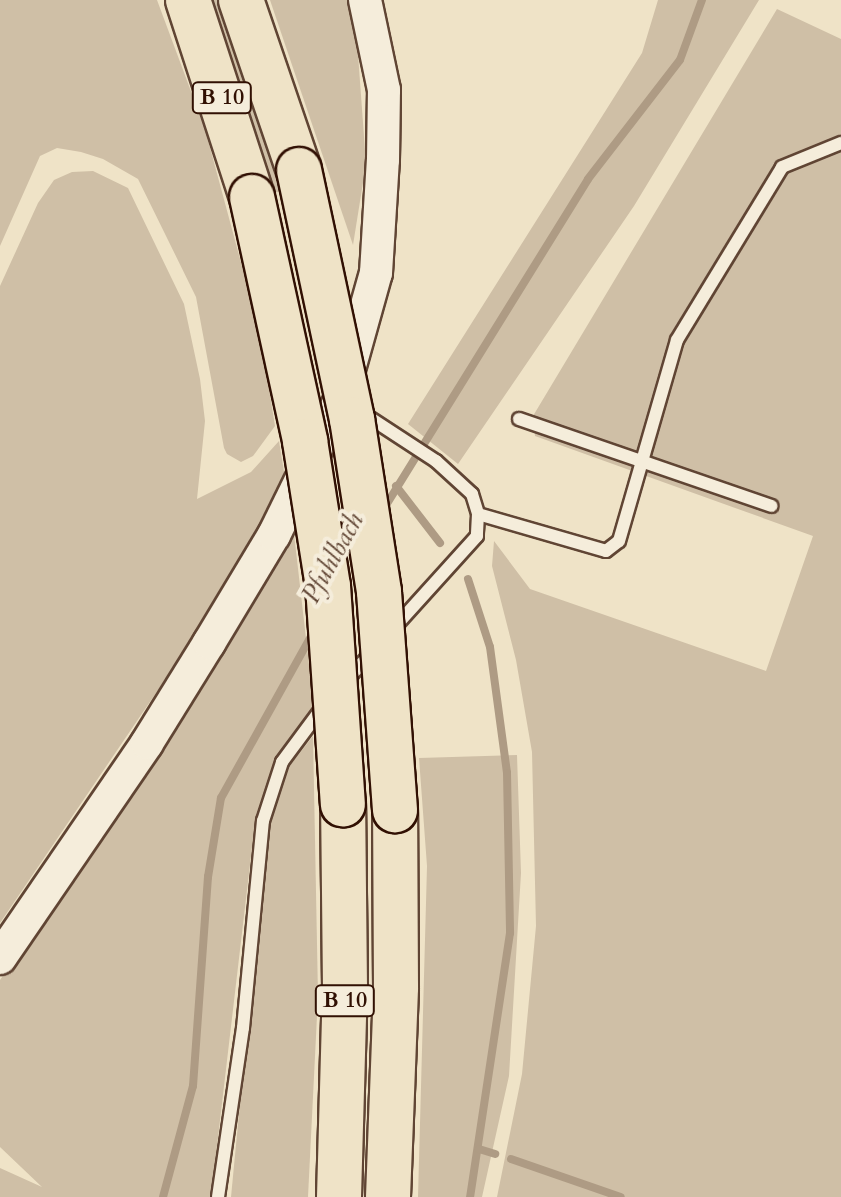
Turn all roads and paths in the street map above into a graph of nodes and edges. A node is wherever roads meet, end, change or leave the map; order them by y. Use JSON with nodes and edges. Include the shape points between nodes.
{"nodes":[{"id":1,"x":188,"y":0,"type":"edge"},
{"id":2,"x":241,"y":0,"type":"edge"},
{"id":3,"x":365,"y":0,"type":"edge"},
{"id":4,"x":841,"y":143,"type":"edge"},
{"id":5,"x":341,"y":398,"type":"junction"},
{"id":6,"x":519,"y":419,"type":"dead end"},
{"id":7,"x":642,"y":462,"type":"junction"},
{"id":8,"x":771,"y":506,"type":"dead end"},
{"id":9,"x":478,"y":514,"type":"junction"},
{"id":10,"x":0,"y":958,"type":"edge"},
{"id":11,"x":218,"y":1197,"type":"edge"},
{"id":12,"x":339,"y":1197,"type":"edge"},
{"id":13,"x":388,"y":1197,"type":"edge"}],
"edges":[{"from":1,"to":12,"type":"highway","number":"B 10","bridge":true,"via":[[252,197],[305,441],[328,586],[343,804]]},
{"from":2,"to":13,"type":"highway","number":"B 10","bridge":true,"via":[[299,170],[352,419],[379,592],[395,810],[396,987]]},
{"from":3,"to":5,"type":"street","via":[[384,90],[383,160],[376,273]]},
{"from":4,"to":7,"type":"lane","via":[[782,167],[677,340]]},
{"from":5,"to":9,"type":"lane","via":[[436,461],[472,494]]},
{"from":5,"to":10,"type":"street","via":[[274,535],[209,643]]},
{"from":6,"to":7,"type":"lane"},
{"from":7,"to":8,"type":"lane"},
{"from":7,"to":9,"type":"lane","via":[[619,541],[606,551]]},
{"from":9,"to":11,"type":"lane","via":[[477,536],[317,714],[282,762],[263,821],[243,1028]]}]}
